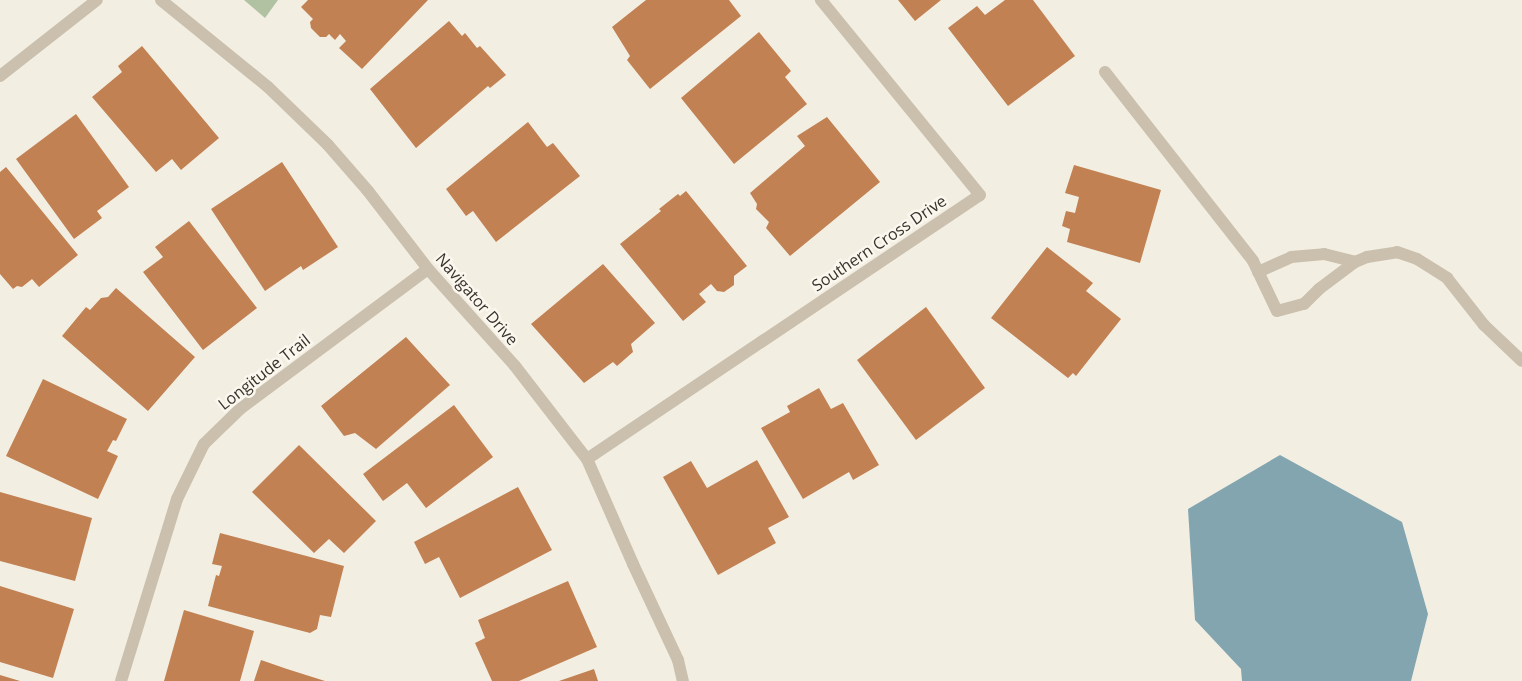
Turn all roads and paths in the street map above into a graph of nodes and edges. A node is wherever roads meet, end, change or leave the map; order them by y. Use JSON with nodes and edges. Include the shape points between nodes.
{"nodes":[{"id":1,"x":98,"y":0,"type":"edge"},
{"id":2,"x":161,"y":0,"type":"edge"},
{"id":3,"x":821,"y":0,"type":"edge"},
{"id":4,"x":1106,"y":72,"type":"dead end"},
{"id":5,"x":0,"y":76,"type":"edge"},
{"id":6,"x":1355,"y":262,"type":"junction"},
{"id":7,"x":428,"y":268,"type":"junction"},
{"id":8,"x":1258,"y":272,"type":"junction"},
{"id":9,"x":1522,"y":361,"type":"edge"},
{"id":10,"x":587,"y":458,"type":"junction"},
{"id":11,"x":122,"y":681,"type":"edge"},
{"id":12,"x":683,"y":681,"type":"edge"}],
"edges":[{"from":1,"to":5,"type":"street"},
{"from":2,"to":7,"type":"street","name":"Navigator Drive","via":[[268,87],[328,145]]},
{"from":3,"to":10,"type":"street","name":"Southern Cross Drive","via":[[980,195]]},
{"from":4,"to":8,"type":"street","via":[[1253,261]]},
{"from":6,"to":8,"type":"street","via":[[1324,254],[1291,258]]},
{"from":6,"to":8,"type":"street","via":[[1304,304],[1277,311]]},
{"from":6,"to":9,"type":"street","via":[[1396,252],[1417,259],[1447,278],[1484,325]]},
{"from":7,"to":10,"type":"street","name":"Navigator Drive","via":[[515,366]]},
{"from":7,"to":11,"type":"street","name":"Longitude Trail","via":[[240,408],[204,444],[177,499]]},
{"from":10,"to":12,"type":"street","name":"Navigator Drive","via":[[678,660]]}]}
